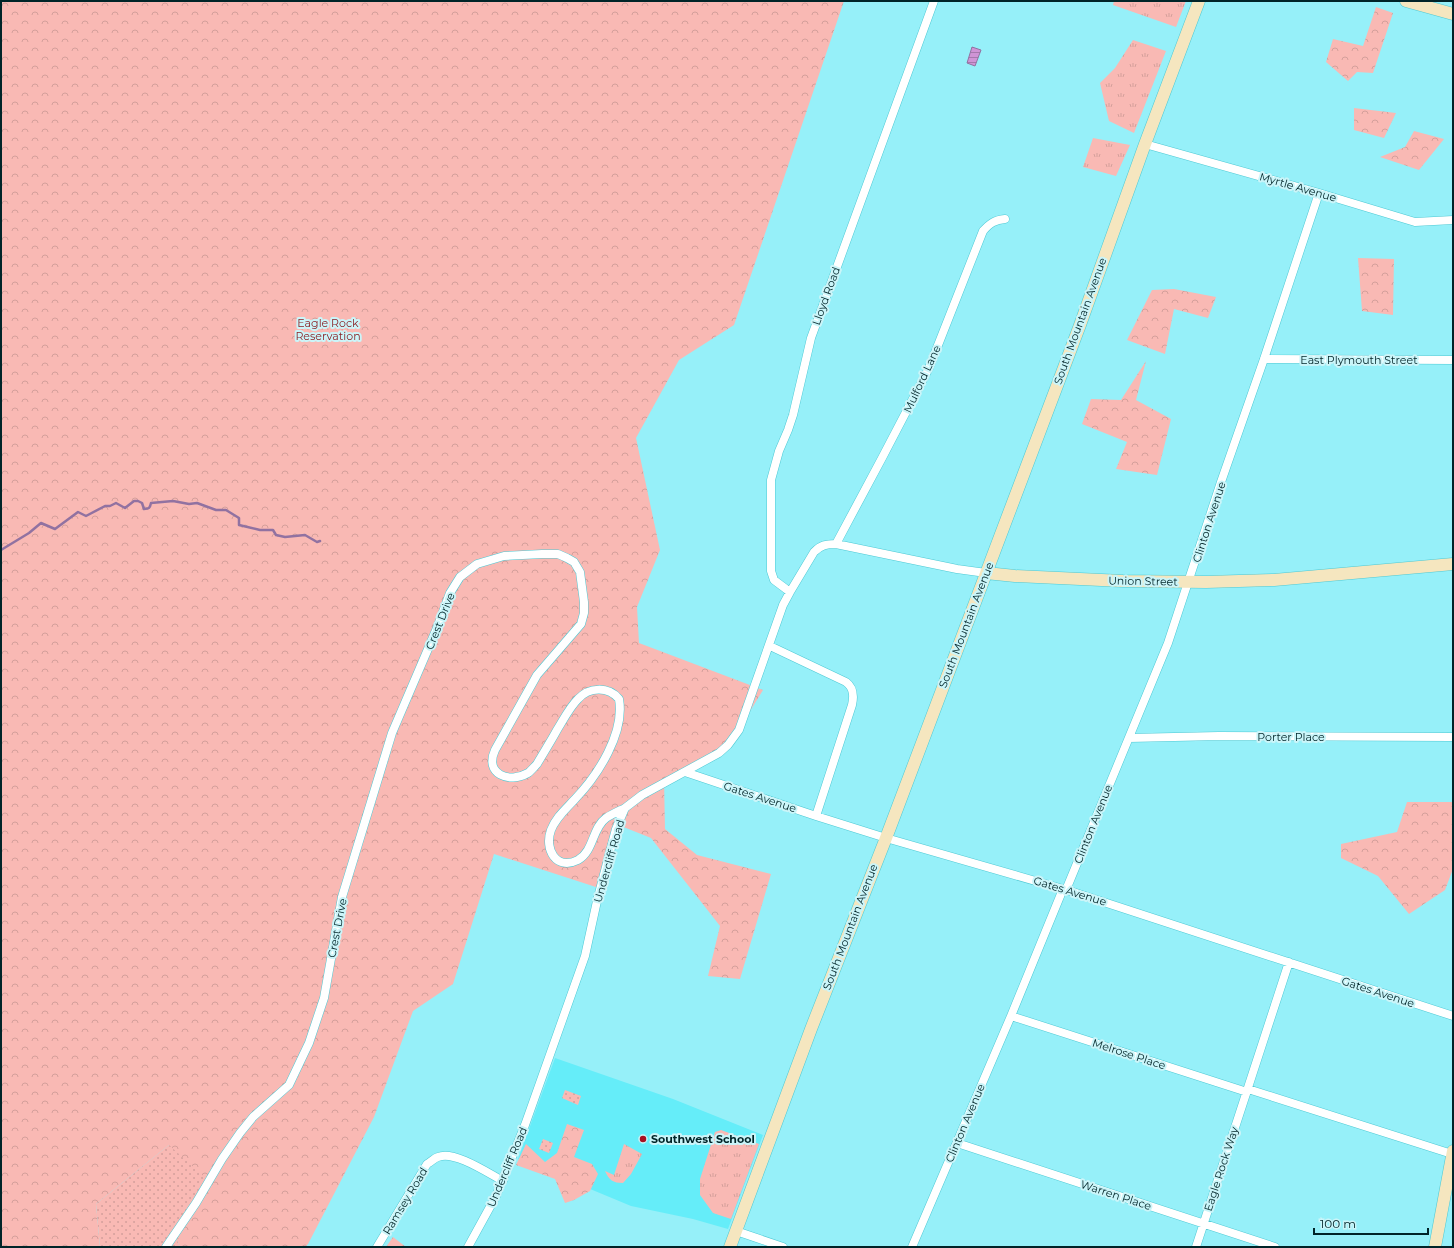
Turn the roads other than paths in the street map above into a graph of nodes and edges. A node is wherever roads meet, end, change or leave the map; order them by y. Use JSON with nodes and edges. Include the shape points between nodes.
{"nodes":[{"id":1,"x":934,"y":1,"type":"edge"},
{"id":2,"x":1199,"y":1,"type":"edge"},
{"id":3,"x":1410,"y":2,"type":"edge"},
{"id":4,"x":1453,"y":14,"type":"edge"},
{"id":5,"x":1145,"y":144,"type":"junction"},
{"id":6,"x":1319,"y":193,"type":"junction"},
{"id":7,"x":1005,"y":219,"type":"dead end"},
{"id":8,"x":1453,"y":220,"type":"edge"},
{"id":9,"x":1264,"y":359,"type":"junction"},
{"id":10,"x":1453,"y":360,"type":"edge"},
{"id":11,"x":836,"y":544,"type":"junction"},
{"id":12,"x":1453,"y":564,"type":"edge"},
{"id":13,"x":986,"y":573,"type":"junction"},
{"id":14,"x":1189,"y":582,"type":"junction"},
{"id":15,"x":790,"y":592,"type":"junction"},
{"id":16,"x":770,"y":646,"type":"junction"},
{"id":17,"x":1453,"y":737,"type":"edge"},
{"id":18,"x":1129,"y":738,"type":"junction"},
{"id":19,"x":685,"y":772,"type":"junction"},
{"id":20,"x":625,"y":808,"type":"junction"},
{"id":21,"x":816,"y":816,"type":"junction"},
{"id":22,"x":886,"y":838,"type":"junction"},
{"id":23,"x":1064,"y":889,"type":"junction"},
{"id":24,"x":1289,"y":962,"type":"junction"},
{"id":25,"x":1011,"y":1016,"type":"junction"},
{"id":26,"x":1453,"y":1016,"type":"edge"},
{"id":27,"x":1247,"y":1090,"type":"junction"},
{"id":28,"x":957,"y":1143,"type":"junction"},
{"id":29,"x":1453,"y":1152,"type":"edge"},
{"id":30,"x":502,"y":1181,"type":"junction"},
{"id":31,"x":1204,"y":1224,"type":"junction"},
{"id":32,"x":736,"y":1231,"type":"junction"},
{"id":33,"x":166,"y":1247,"type":"edge"},
{"id":34,"x":377,"y":1247,"type":"edge"},
{"id":35,"x":468,"y":1247,"type":"edge"},
{"id":36,"x":730,"y":1247,"type":"edge"},
{"id":37,"x":783,"y":1247,"type":"edge"},
{"id":38,"x":912,"y":1247,"type":"edge"},
{"id":39,"x":1196,"y":1247,"type":"edge"},
{"id":40,"x":1275,"y":1247,"type":"edge"},
{"id":41,"x":1435,"y":1247,"type":"edge"}],
"edges":[{"from":1,"to":15,"type":"street","name":"Lloyd Road","via":[[811,338],[793,415],[774,466],[771,480],[771,571],[774,580]]},
{"from":2,"to":5,"type":"street","name":"South Mountain Avenue"},
{"from":3,"to":4,"type":"street"},
{"from":5,"to":6,"type":"street","name":"Myrtle Avenue"},
{"from":5,"to":13,"type":"street","name":"South Mountain Avenue"},
{"from":6,"to":8,"type":"street","name":"Myrtle Avenue","via":[[1415,222]]},
{"from":6,"to":9,"type":"street","name":"Clinton Avenue"},
{"from":7,"to":11,"type":"street","name":"Mulford Lane","via":[[990,223],[983,231],[929,368]]},
{"from":9,"to":10,"type":"street","name":"East Plymouth Street"},
{"from":9,"to":14,"type":"street","name":"Clinton Avenue"},
{"from":11,"to":13,"type":"street","name":"Union Street"},
{"from":11,"to":15,"type":"street","name":"Undercliff Road","via":[[819,547]]},
{"from":12,"to":14,"type":"street","name":"Union Street","via":[[1274,580]]},
{"from":13,"to":14,"type":"street","name":"Union Street"},
{"from":13,"to":22,"type":"street","name":"South Mountain Avenue"},
{"from":14,"to":18,"type":"street","name":"Clinton Avenue","via":[[1168,643]]},
{"from":15,"to":16,"type":"street","name":"Undercliff Road","via":[[783,605]]},
{"from":16,"to":19,"type":"street","name":"Undercliff Road","via":[[739,730],[719,753]]},
{"from":16,"to":21,"type":"street","via":[[846,682],[854,696]]},
{"from":17,"to":18,"type":"street","name":"Porter Place"},
{"from":18,"to":23,"type":"street","name":"Clinton Avenue"},
{"from":19,"to":20,"type":"street","name":"Undercliff Road","via":[[642,795]]},
{"from":19,"to":21,"type":"street","name":"Gates Avenue"},
{"from":20,"to":30,"type":"street","name":"Undercliff Road","via":[[616,829],[585,956],[525,1125]]},
{"from":20,"to":33,"type":"street","name":"Crest Drive","via":[[606,818],[598,828],[587,852],[579,859],[569,863],[560,862],[553,856],[549,847],[551,829],[561,813],[594,776],[616,733],[620,712],[618,699],[602,689],[578,698],[531,771],[513,778],[494,769],[492,757],[495,750],[537,675],[581,624],[584,602],[580,572],[574,562],[558,554],[504,556],[478,564],[460,577],[450,593],[392,733],[342,897],[324,998],[305,1050],[289,1085],[253,1117],[240,1133]]},
{"from":21,"to":22,"type":"street","name":"Gates Avenue"},
{"from":22,"to":23,"type":"street","name":"Gates Avenue"},
{"from":22,"to":32,"type":"street","name":"South Mountain Avenue"},
{"from":23,"to":24,"type":"street","name":"Gates Avenue"},
{"from":23,"to":25,"type":"street","name":"Clinton Avenue"},
{"from":24,"to":26,"type":"street","name":"Gates Avenue"},
{"from":24,"to":27,"type":"street","name":"Eagle Rock Way"},
{"from":25,"to":27,"type":"street","name":"Melrose Place"},
{"from":25,"to":28,"type":"street","name":"Clinton Avenue"},
{"from":27,"to":29,"type":"street","name":"Melrose Place"},
{"from":27,"to":31,"type":"street","name":"Eagle Rock Way"},
{"from":28,"to":31,"type":"street","name":"Warren Place"},
{"from":28,"to":38,"type":"street","name":"Clinton Avenue"},
{"from":29,"to":41,"type":"street"},
{"from":30,"to":34,"type":"street","name":"Ramsey Road","via":[[462,1159],[439,1156],[427,1164]]},
{"from":30,"to":35,"type":"street","name":"Undercliff Road"},
{"from":31,"to":39,"type":"street","name":"Eagle Rock Way"},
{"from":31,"to":40,"type":"street","name":"Warren Place"},
{"from":32,"to":36,"type":"street","name":"South Mountain Avenue"},
{"from":32,"to":37,"type":"street"}]}
